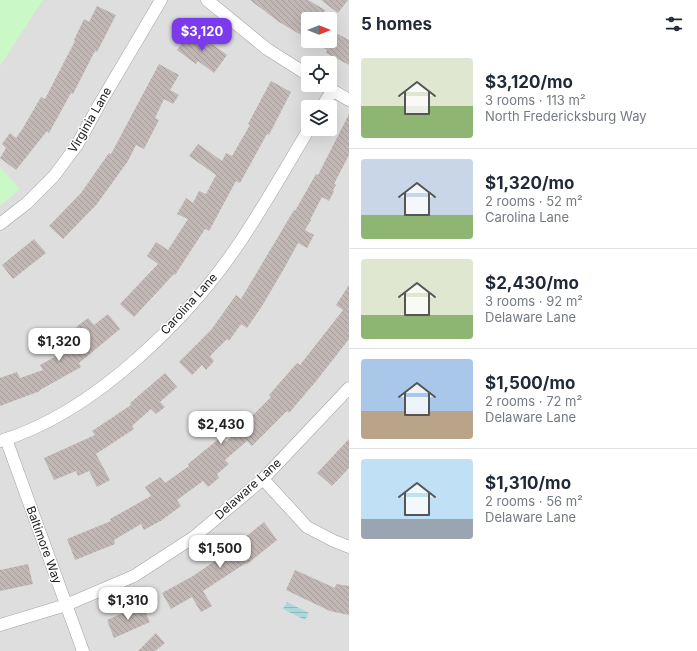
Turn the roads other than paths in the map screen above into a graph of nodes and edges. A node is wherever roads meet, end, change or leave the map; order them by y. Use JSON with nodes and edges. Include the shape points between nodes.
{"nodes":[{"id":1,"x":161,"y":0,"type":"edge"},
{"id":2,"x":207,"y":0,"type":"edge"},
{"id":3,"x":301,"y":71,"type":"edge"},
{"id":4,"x":334,"y":92,"type":"edge"},
{"id":5,"x":349,"y":100,"type":"edge"},
{"id":6,"x":305,"y":136,"type":"edge"},
{"id":7,"x":0,"y":224,"type":"edge"},
{"id":8,"x":349,"y":388,"type":"edge"},
{"id":9,"x":3,"y":440,"type":"edge"},
{"id":10,"x":263,"y":479,"type":"junction"},
{"id":11,"x":349,"y":546,"type":"edge"},
{"id":12,"x":66,"y":605,"type":"junction"},
{"id":13,"x":0,"y":626,"type":"edge"},
{"id":14,"x":83,"y":651,"type":"edge"}],
"edges":[{"from":1,"to":7,"type":"street","name":"Virginia Lane","via":[[77,145],[54,176],[27,203]]},
{"from":2,"to":3,"type":"street","via":[[267,49]]},
{"from":4,"to":5,"type":"street"},
{"from":6,"to":9,"type":"street","name":"Carolina Lane","via":[[245,234],[180,317],[108,382],[66,412]]},
{"from":8,"to":10,"type":"street","name":"Delaware Lane"},
{"from":9,"to":12,"type":"street","name":"Baltimore Way"},
{"from":10,"to":11,"type":"street","via":[[307,527]]},
{"from":10,"to":12,"type":"street","name":"Delaware Lane","via":[[194,537],[141,572]]},
{"from":12,"to":13,"type":"street","name":"Delaware Lane"},
{"from":12,"to":14,"type":"street","name":"Baltimore Way"}]}
